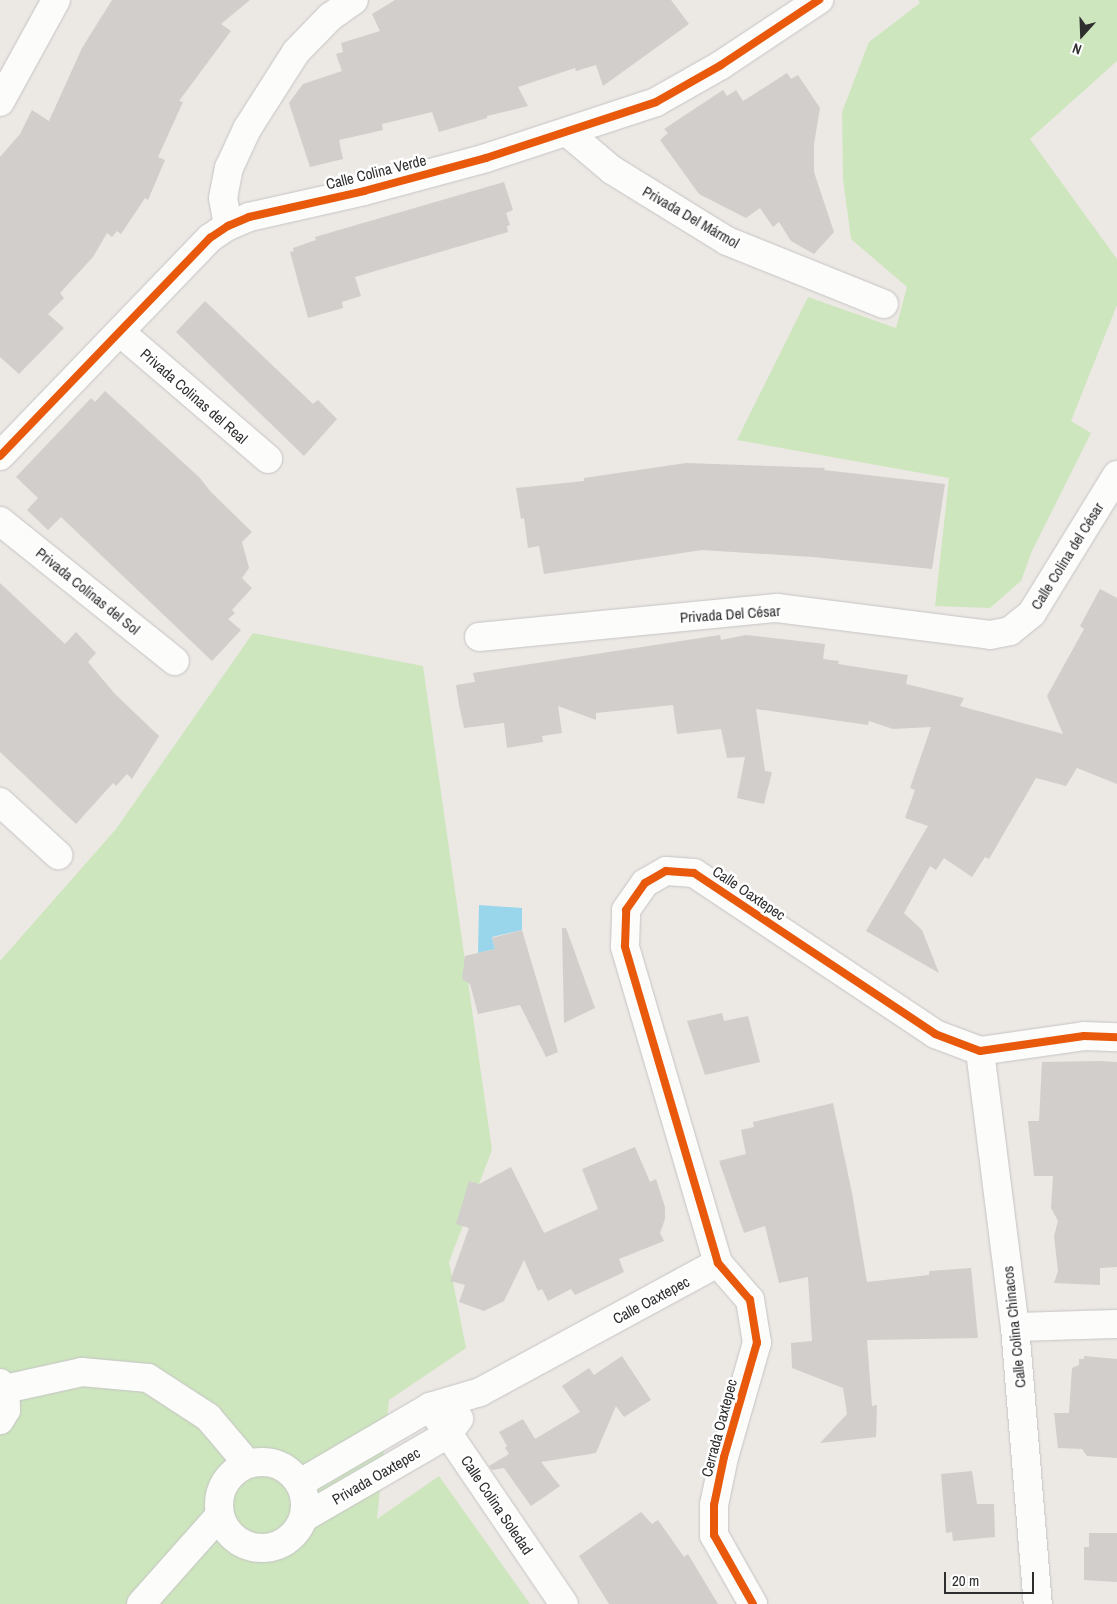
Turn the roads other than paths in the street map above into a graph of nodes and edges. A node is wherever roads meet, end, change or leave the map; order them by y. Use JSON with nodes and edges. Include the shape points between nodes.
{"nodes":[{"id":1,"x":354,"y":0,"type":"edge"},
{"id":2,"x":819,"y":0,"type":"edge"},
{"id":3,"x":48,"y":3,"type":"edge"},
{"id":4,"x":0,"y":102,"type":"edge"},
{"id":5,"x":567,"y":132,"type":"junction"},
{"id":6,"x":228,"y":226,"type":"junction"},
{"id":7,"x":884,"y":304,"type":"dead end"},
{"id":8,"x":120,"y":332,"type":"junction"},
{"id":9,"x":0,"y":456,"type":"edge"},
{"id":10,"x":268,"y":459,"type":"dead end"},
{"id":11,"x":1117,"y":475,"type":"edge"},
{"id":12,"x":0,"y":521,"type":"edge"},
{"id":13,"x":1010,"y":630,"type":"joint"},
{"id":14,"x":479,"y":637,"type":"dead end"},
{"id":15,"x":175,"y":661,"type":"dead end"},
{"id":16,"x":0,"y":802,"type":"edge"},
{"id":17,"x":58,"y":855,"type":"dead end"},
{"id":18,"x":1117,"y":1037,"type":"edge"},
{"id":19,"x":980,"y":1051,"type":"junction"},
{"id":20,"x":718,"y":1263,"type":"junction"},
{"id":21,"x":1117,"y":1324,"type":"edge"},
{"id":22,"x":1015,"y":1327,"type":"junction"},
{"id":23,"x":2,"y":1386,"type":"edge"},
{"id":24,"x":480,"y":1392,"type":"junction"},
{"id":25,"x":430,"y":1406,"type":"junction"},
{"id":26,"x":0,"y":1420,"type":"edge"},
{"id":27,"x":448,"y":1434,"type":"junction"},
{"id":28,"x":247,"y":1463,"type":"junction"},
{"id":29,"x":300,"y":1483,"type":"junction"},
{"id":30,"x":219,"y":1516,"type":"junction"},
{"id":31,"x":304,"y":1518,"type":"junction"},
{"id":32,"x":141,"y":1604,"type":"edge"},
{"id":33,"x":564,"y":1604,"type":"edge"},
{"id":34,"x":753,"y":1604,"type":"edge"},
{"id":35,"x":1038,"y":1604,"type":"edge"}],
"edges":[{"from":1,"to":6,"type":"street","via":[[330,17],[296,52],[247,130],[229,168],[223,198]]},
{"from":2,"to":5,"type":"street","name":"Calle Colina Verde","via":[[721,65],[656,102]]},
{"from":3,"to":4,"type":"street"},
{"from":5,"to":6,"type":"street","name":"Calle Colina Verde","via":[[486,158],[364,191],[249,217]]},
{"from":5,"to":7,"type":"street","name":"Privada Del Mármol","via":[[612,170],[727,241]]},
{"from":6,"to":8,"type":"street","name":"Calle Colina Verde","via":[[210,238]]},
{"from":8,"to":9,"type":"street","name":"Calle Colina Verde"},
{"from":8,"to":10,"type":"street","name":"Privada Colinas del Real"},
{"from":11,"to":13,"type":"street","name":"Calle Colina del César","via":[[1032,613]]},
{"from":12,"to":15,"type":"street","name":"Privada Colinas del Sol"},
{"from":13,"to":14,"type":"street","name":"Privada Del César","via":[[990,635],[777,608]]},
{"from":16,"to":17,"type":"street"},
{"from":18,"to":19,"type":"street","name":"Calle Oaxtepec","via":[[1084,1036]]},
{"from":19,"to":20,"type":"street","name":"Calle Oaxtepec","via":[[935,1034],[694,873],[666,871],[645,882],[626,910],[625,946]]},
{"from":19,"to":22,"type":"street","name":"Calle Colina Chinacos"},
{"from":20,"to":24,"type":"street","name":"Calle Oaxtepec"},
{"from":20,"to":34,"type":"street","name":"Cerrada Oaxtepec","via":[[750,1300],[757,1344],[724,1457],[714,1505],[714,1535]]},
{"from":21,"to":22,"type":"street"},
{"from":22,"to":35,"type":"street","name":"Calle Colina Chinacos"},
{"from":23,"to":26,"type":"street","via":[[6,1410]]},
{"from":23,"to":28,"type":"street","via":[[82,1372],[148,1378],[208,1417]]},
{"from":24,"to":25,"type":"street","name":"Calle Oaxtepec"},
{"from":24,"to":27,"type":"street","name":"Calle Oaxtepec"},
{"from":25,"to":27,"type":"street","name":"Calle Colina Soledad"},
{"from":25,"to":29,"type":"street"},
{"from":27,"to":31,"type":"street","name":"Privada Oaxtepec"},
{"from":27,"to":33,"type":"street","name":"Calle Colina Soledad"},
{"from":28,"to":29,"type":"street","via":[[268,1461],[287,1468]]},
{"from":28,"to":30,"type":"street","via":[[230,1474],[219,1494]]},
{"from":29,"to":31,"type":"street","via":[[306,1500]]},
{"from":30,"to":31,"type":"street","via":[[237,1540],[250,1547],[273,1548],[293,1537]]},
{"from":30,"to":32,"type":"street"}]}
